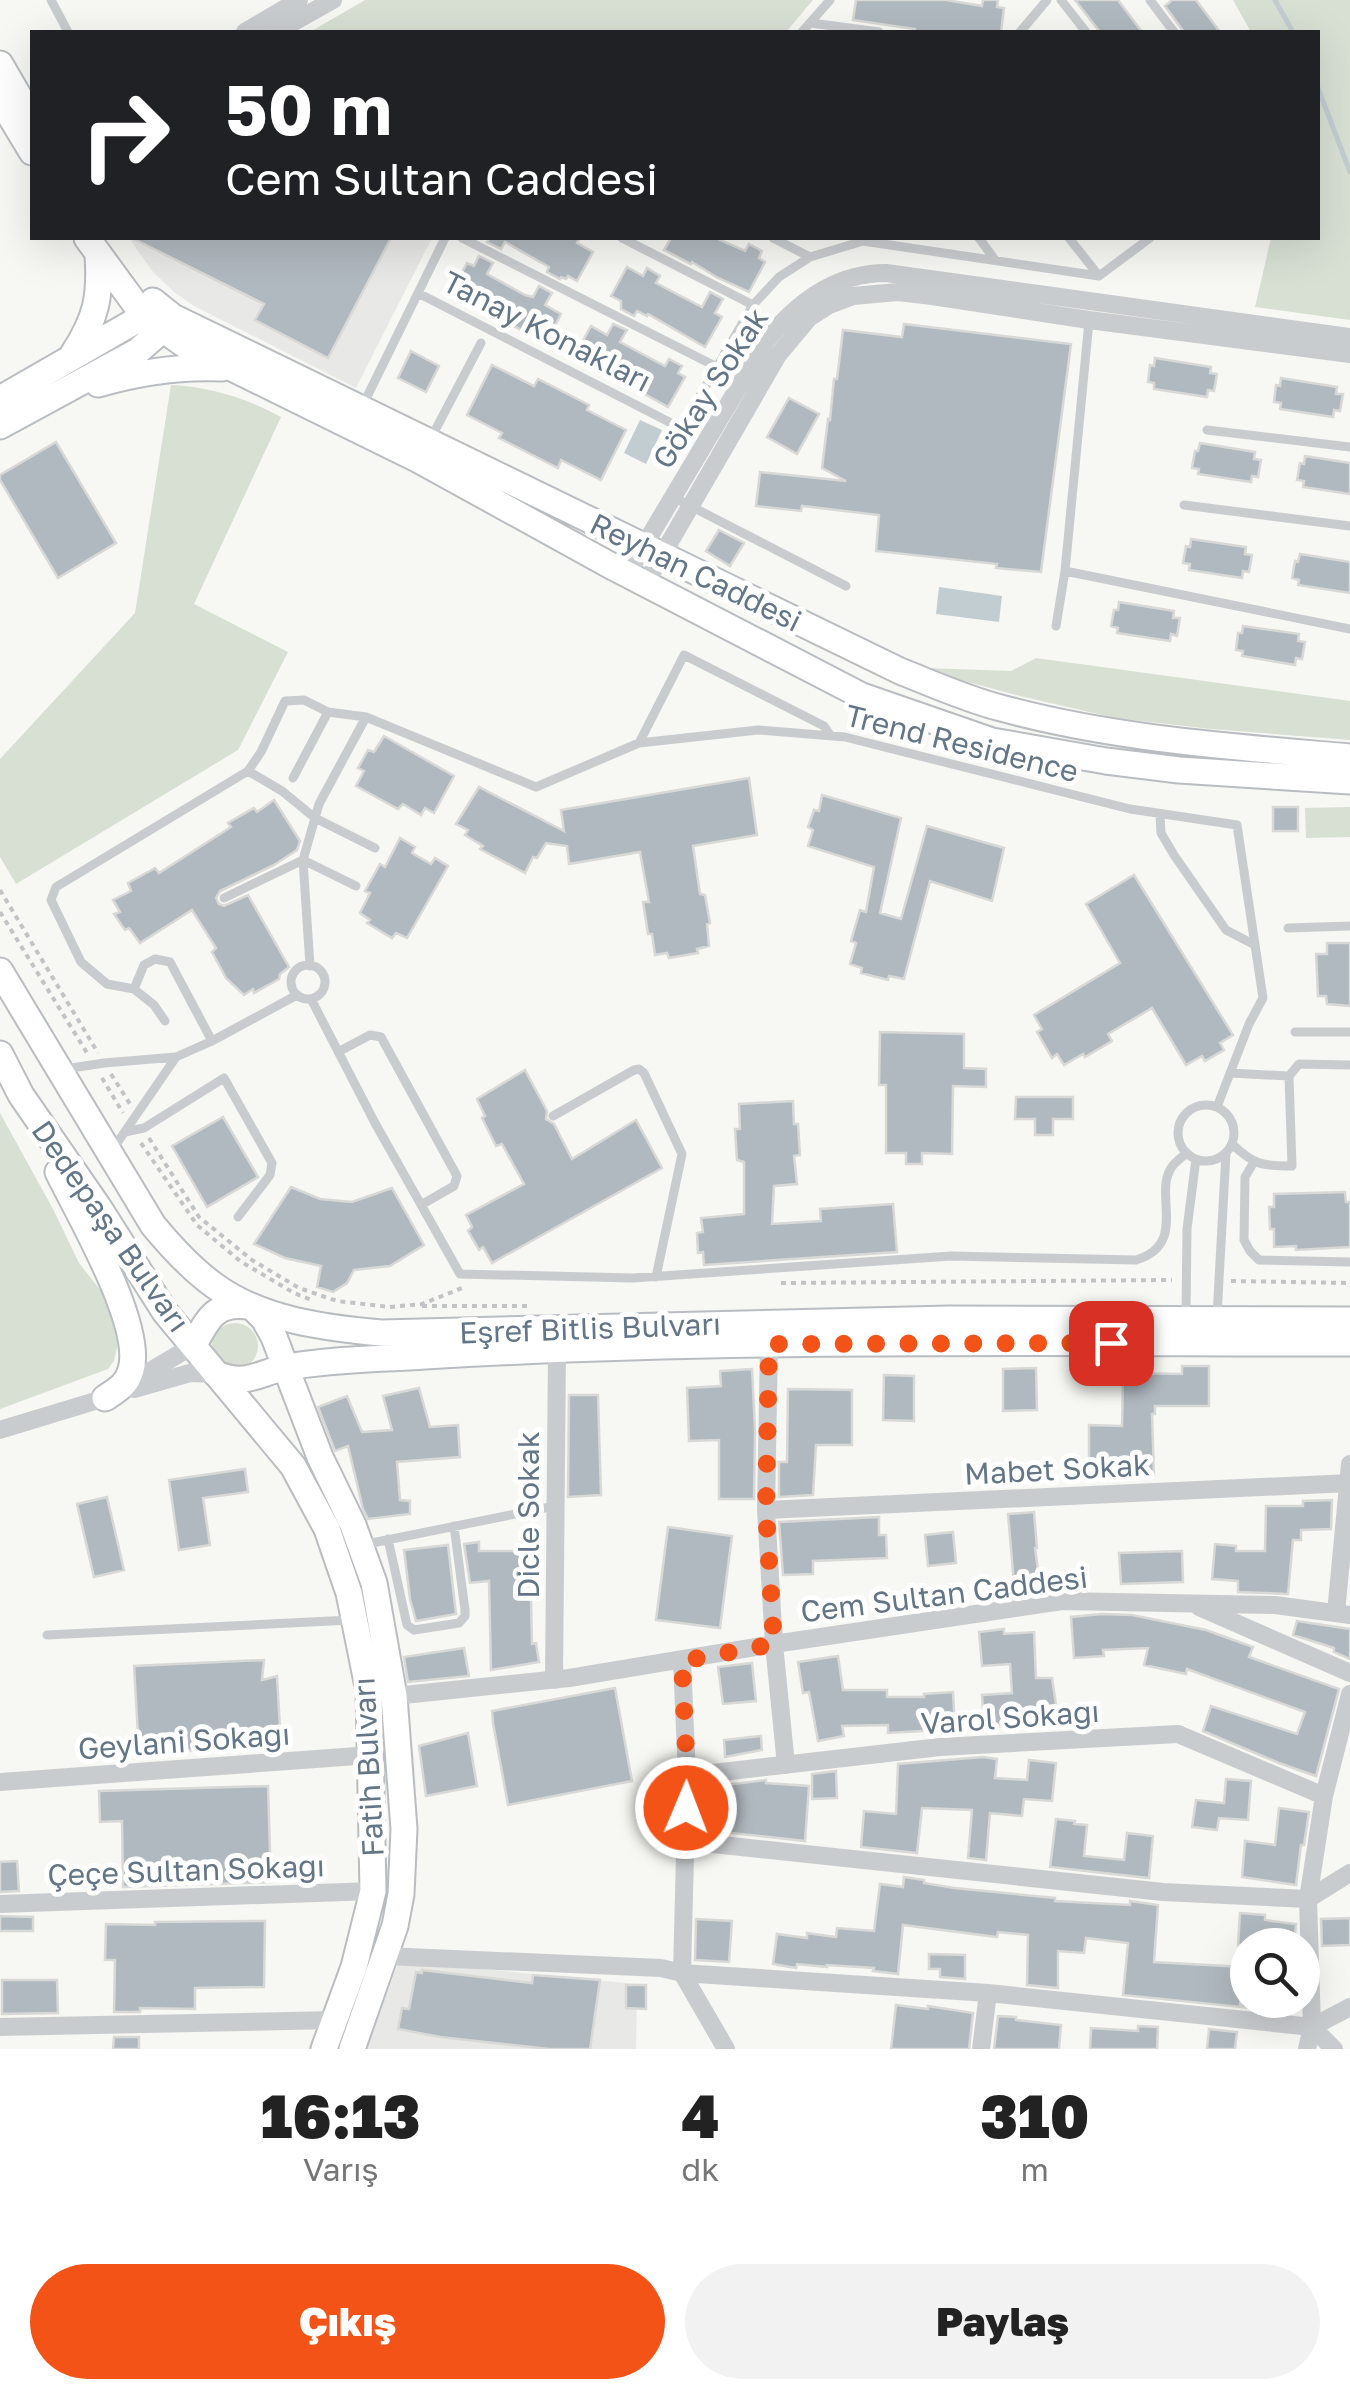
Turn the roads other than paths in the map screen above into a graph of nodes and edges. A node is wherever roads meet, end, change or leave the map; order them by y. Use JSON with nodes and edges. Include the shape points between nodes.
{"nodes":[{"id":1,"x":51,"y":0,"type":"edge"},
{"id":2,"x":299,"y":0,"type":"edge"},
{"id":3,"x":332,"y":0,"type":"edge"},
{"id":4,"x":830,"y":0,"type":"edge"},
{"id":5,"x":1047,"y":0,"type":"edge"},
{"id":6,"x":1060,"y":0,"type":"edge"},
{"id":7,"x":1150,"y":0,"type":"edge"},
{"id":8,"x":811,"y":23,"type":"junction"},
{"id":9,"x":67,"y":30,"type":"edge"},
{"id":10,"x":248,"y":30,"type":"edge"},
{"id":11,"x":280,"y":30,"type":"edge"},
{"id":12,"x":804,"y":30,"type":"edge"},
{"id":13,"x":865,"y":30,"type":"edge"},
{"id":14,"x":1022,"y":30,"type":"edge"},
{"id":15,"x":1084,"y":30,"type":"edge"},
{"id":16,"x":1172,"y":30,"type":"edge"},
{"id":17,"x":3,"y":81,"type":"edge"},
{"id":18,"x":30,"y":91,"type":"edge"},
{"id":19,"x":30,"y":117,"type":"edge"},
{"id":20,"x":30,"y":147,"type":"edge"},
{"id":21,"x":443,"y":240,"type":"edge"},
{"id":22,"x":466,"y":240,"type":"edge"},
{"id":23,"x":626,"y":240,"type":"edge"},
{"id":24,"x":777,"y":240,"type":"edge"},
{"id":25,"x":859,"y":240,"type":"edge"},
{"id":26,"x":868,"y":240,"type":"edge"},
{"id":27,"x":980,"y":240,"type":"edge"},
{"id":28,"x":1071,"y":240,"type":"edge"},
{"id":29,"x":1147,"y":240,"type":"edge"},
{"id":30,"x":97,"y":243,"type":"edge"},
{"id":31,"x":810,"y":257,"type":"junction"},
{"id":32,"x":995,"y":260,"type":"junction"},
{"id":33,"x":1099,"y":276,"type":"junction"},
{"id":34,"x":418,"y":292,"type":"junction"},
{"id":35,"x":752,"y":306,"type":"junction"},
{"id":36,"x":1090,"y":310,"type":"junction"},
{"id":37,"x":157,"y":319,"type":"junction"},
{"id":38,"x":1350,"y":337,"type":"edge"},
{"id":39,"x":480,"y":343,"type":"dead end"},
{"id":40,"x":1350,"y":354,"type":"edge"},
{"id":41,"x":70,"y":358,"type":"junction"},
{"id":42,"x":717,"y":367,"type":"junction"},
{"id":43,"x":228,"y":368,"type":"junction"},
{"id":44,"x":60,"y":395,"type":"junction"},
{"id":45,"x":0,"y":399,"type":"edge"},
{"id":46,"x":360,"y":410,"type":"junction"},
{"id":47,"x":0,"y":426,"type":"edge"},
{"id":48,"x":1207,"y":430,"type":"dead end"},
{"id":49,"x":1350,"y":447,"type":"edge"},
{"id":50,"x":424,"y":451,"type":"junction"},
{"id":51,"x":681,"y":502,"type":"junction"},
{"id":52,"x":1184,"y":505,"type":"dead end"},
{"id":53,"x":1350,"y":526,"type":"edge"},
{"id":54,"x":652,"y":550,"type":"junction"},
{"id":55,"x":1065,"y":571,"type":"junction"},
{"id":56,"x":636,"y":578,"type":"junction"},
{"id":57,"x":846,"y":586,"type":"dead end"},
{"id":58,"x":1056,"y":626,"type":"dead end"},
{"id":59,"x":1350,"y":629,"type":"edge"},
{"id":60,"x":328,"y":712,"type":"junction"},
{"id":61,"x":366,"y":717,"type":"junction"},
{"id":62,"x":831,"y":736,"type":"junction"},
{"id":63,"x":640,"y":743,"type":"junction"},
{"id":64,"x":1350,"y":757,"type":"edge"},
{"id":65,"x":248,"y":772,"type":"junction"},
{"id":66,"x":292,"y":778,"type":"dead end"},
{"id":67,"x":1350,"y":781,"type":"edge"},
{"id":68,"x":1160,"y":814,"type":"junction"},
{"id":69,"x":315,"y":818,"type":"junction"},
{"id":70,"x":375,"y":848,"type":"dead end"},
{"id":71,"x":304,"y":860,"type":"junction"},
{"id":72,"x":356,"y":886,"type":"dead end"},
{"id":73,"x":224,"y":898,"type":"dead end"},
{"id":74,"x":1350,"y":926,"type":"edge"},
{"id":75,"x":1288,"y":928,"type":"dead end"},
{"id":76,"x":1255,"y":945,"type":"junction"},
{"id":77,"x":310,"y":966,"type":"junction"},
{"id":78,"x":0,"y":971,"type":"edge"},
{"id":79,"x":134,"y":989,"type":"junction"},
{"id":80,"x":296,"y":995,"type":"junction"},
{"id":81,"x":312,"y":999,"type":"junction"},
{"id":82,"x":166,"y":1021,"type":"dead end"},
{"id":83,"x":1295,"y":1032,"type":"dead end"},
{"id":84,"x":1350,"y":1032,"type":"edge"},
{"id":85,"x":212,"y":1041,"type":"junction"},
{"id":86,"x":338,"y":1052,"type":"junction"},
{"id":87,"x":0,"y":1054,"type":"edge"},
{"id":88,"x":176,"y":1057,"type":"junction"},
{"id":89,"x":1350,"y":1065,"type":"edge"},
{"id":90,"x":59,"y":1070,"type":"junction"},
{"id":91,"x":1230,"y":1073,"type":"junction"},
{"id":92,"x":1289,"y":1076,"type":"junction"},
{"id":93,"x":21,"y":1095,"type":"junction"},
{"id":94,"x":1217,"y":1107,"type":"junction"},
{"id":95,"x":554,"y":1116,"type":"dead end"},
{"id":96,"x":133,"y":1129,"type":"junction"},
{"id":97,"x":1229,"y":1148,"type":"junction"},
{"id":98,"x":110,"y":1155,"type":"junction"},
{"id":99,"x":1191,"y":1156,"type":"junction"},
{"id":100,"x":1254,"y":1162,"type":"junction"},
{"id":101,"x":421,"y":1205,"type":"junction"},
{"id":102,"x":238,"y":1217,"type":"dead end"},
{"id":103,"x":1350,"y":1262,"type":"edge"},
{"id":104,"x":656,"y":1277,"type":"junction"},
{"id":105,"x":252,"y":1306,"type":"junction"},
{"id":106,"x":1216,"y":1318,"type":"junction"},
{"id":107,"x":1186,"y":1319,"type":"junction"},
{"id":108,"x":1350,"y":1320,"type":"edge"},
{"id":109,"x":1350,"y":1343,"type":"edge"},
{"id":110,"x":769,"y":1344,"type":"junction"},
{"id":111,"x":194,"y":1345,"type":"junction"},
{"id":112,"x":557,"y":1351,"type":"junction"},
{"id":113,"x":285,"y":1367,"type":"junction"},
{"id":114,"x":216,"y":1374,"type":"junction"},
{"id":115,"x":105,"y":1398,"type":"junction"},
{"id":116,"x":0,"y":1430,"type":"edge"},
{"id":117,"x":1349,"y":1476,"type":"edge"},
{"id":118,"x":555,"y":1506,"type":"junction"},
{"id":119,"x":766,"y":1510,"type":"junction"},
{"id":120,"x":454,"y":1526,"type":"junction"},
{"id":121,"x":388,"y":1540,"type":"junction"},
{"id":122,"x":347,"y":1548,"type":"junction"},
{"id":123,"x":1192,"y":1604,"type":"junction"},
{"id":124,"x":1343,"y":1614,"type":"edge"},
{"id":125,"x":354,"y":1620,"type":"junction"},
{"id":126,"x":47,"y":1635,"type":"dead end"},
{"id":127,"x":774,"y":1644,"type":"junction"},
{"id":128,"x":682,"y":1661,"type":"junction"},
{"id":129,"x":1350,"y":1673,"type":"edge"},
{"id":130,"x":554,"y":1680,"type":"junction"},
{"id":131,"x":382,"y":1694,"type":"junction"},
{"id":132,"x":1350,"y":1694,"type":"edge"},
{"id":133,"x":371,"y":1755,"type":"junction"},
{"id":134,"x":786,"y":1765,"type":"junction"},
{"id":135,"x":687,"y":1776,"type":"junction"},
{"id":136,"x":0,"y":1782,"type":"edge"},
{"id":137,"x":1324,"y":1796,"type":"junction"},
{"id":138,"x":684,"y":1840,"type":"junction"},
{"id":139,"x":1350,"y":1874,"type":"edge"},
{"id":140,"x":373,"y":1891,"type":"junction"},
{"id":141,"x":1308,"y":1899,"type":"junction"},
{"id":142,"x":0,"y":1904,"type":"edge"},
{"id":143,"x":385,"y":1956,"type":"junction"},
{"id":144,"x":682,"y":1973,"type":"junction"},
{"id":145,"x":988,"y":1993,"type":"junction"},
{"id":146,"x":1350,"y":2007,"type":"edge"},
{"id":147,"x":335,"y":2020,"type":"junction"},
{"id":148,"x":0,"y":2027,"type":"edge"},
{"id":149,"x":1312,"y":2027,"type":"junction"},
{"id":150,"x":324,"y":2049,"type":"edge"},
{"id":151,"x":352,"y":2049,"type":"edge"},
{"id":152,"x":726,"y":2049,"type":"edge"},
{"id":153,"x":981,"y":2049,"type":"edge"},
{"id":154,"x":1307,"y":2049,"type":"edge"},
{"id":155,"x":1334,"y":2049,"type":"edge"}],
"edges":[{"from":1,"to":9,"type":"lane"},
{"from":2,"to":10,"type":"street"},
{"from":3,"to":11,"type":"street"},
{"from":4,"to":8,"type":"lane"},
{"from":5,"to":14,"type":"lane"},
{"from":6,"to":15,"type":"lane"},
{"from":7,"to":16,"type":"lane"},
{"from":8,"to":12,"type":"lane"},
{"from":8,"to":13,"type":"lane"},
{"from":17,"to":18,"type":"main road"},
{"from":17,"to":19,"type":"main road"},
{"from":17,"to":20,"type":"main road"},
{"from":21,"to":34,"type":"lane","name":"Tanay Konakları"},
{"from":22,"to":42,"type":"lane"},
{"from":23,"to":35,"type":"lane"},
{"from":24,"to":31,"type":"lane"},
{"from":25,"to":31,"type":"lane","name":"Tanay Konakları"},
{"from":26,"to":32,"type":"lane","name":"Tanay Konakları"},
{"from":27,"to":32,"type":"lane"},
{"from":28,"to":33,"type":"lane"},
{"from":29,"to":33,"type":"lane"},
{"from":30,"to":37,"type":"main road"},
{"from":30,"to":41,"type":"main road","via":[[100,282],[92,320]]},
{"from":31,"to":35,"type":"lane","name":"Tanay Konakları"},
{"from":32,"to":33,"type":"lane","name":"Tanay Konakları"},
{"from":34,"to":42,"type":"lane","name":"Tanay Konakları","via":[[675,425],[686,420]]},
{"from":34,"to":46,"type":"lane","name":"Tanay Konakları"},
{"from":35,"to":42,"type":"lane","name":"Tanay Konakları"},
{"from":36,"to":38,"type":"street","name":"Gökay Sokak"},
{"from":36,"to":40,"type":"street","name":"Gökay Sokak"},
{"from":36,"to":51,"type":"street","name":"Gökay Sokak","via":[[898,292],[828,305],[778,355]]},
{"from":36,"to":55,"type":"lane"},
{"from":37,"to":41,"type":"main road"},
{"from":37,"to":43,"type":"main road","name":"Reyhan Caddesi","via":[[185,346]]},
{"from":37,"to":44,"type":"main road","via":[[138,351]]},
{"from":37,"to":46,"type":"main road","name":"Reyhan Caddesi","via":[[173,318]]},
{"from":39,"to":50,"type":"lane"},
{"from":41,"to":45,"type":"main road"},
{"from":43,"to":44,"type":"main road","via":[[144,372]]},
{"from":43,"to":50,"type":"main road","name":"Reyhan Caddesi"},
{"from":44,"to":47,"type":"main road"},
{"from":46,"to":50,"type":"main road","name":"Reyhan Caddesi"},
{"from":48,"to":49,"type":"lane"},
{"from":50,"to":54,"type":"main road","name":"Reyhan Caddesi"},
{"from":50,"to":56,"type":"main road","name":"Reyhan Caddesi"},
{"from":51,"to":54,"type":"street","name":"Gökay Sokak"},
{"from":51,"to":57,"type":"lane"},
{"from":52,"to":53,"type":"lane"},
{"from":54,"to":56,"type":"street","name":"Gökay Sokak"},
{"from":54,"to":64,"type":"main road","name":"Reyhan Caddesi","via":[[900,672],[999,708],[1176,740]]},
{"from":55,"to":58,"type":"lane"},
{"from":55,"to":59,"type":"lane"},
{"from":56,"to":67,"type":"main road","name":"Reyhan Caddesi","via":[[862,696],[992,741],[1178,770]]},
{"from":60,"to":61,"type":"lane","name":"Trend Residence"},
{"from":60,"to":65,"type":"lane","name":"Trend Residence","via":[[304,700],[285,701]]},
{"from":60,"to":66,"type":"lane"},
{"from":61,"to":63,"type":"lane","name":"Trend Residence","via":[[536,787]]},
{"from":61,"to":69,"type":"lane"},
{"from":62,"to":63,"type":"lane","name":"Trend Residence","via":[[758,730]]},
{"from":62,"to":63,"type":"lane","via":[[824,726],[684,654]]},
{"from":62,"to":68,"type":"lane","name":"Trend Residence"},
{"from":65,"to":69,"type":"lane"},
{"from":65,"to":79,"type":"lane","via":[[56,887],[51,900],[82,962],[107,984]]},
{"from":68,"to":76,"type":"lane","via":[[1161,832],[1226,930]]},
{"from":68,"to":76,"type":"lane","name":"Trend Residence","via":[[1237,825]]},
{"from":69,"to":70,"type":"lane"},
{"from":69,"to":71,"type":"lane"},
{"from":71,"to":72,"type":"lane"},
{"from":71,"to":73,"type":"lane"},
{"from":71,"to":77,"type":"lane"},
{"from":74,"to":75,"type":"lane"},
{"from":76,"to":91,"type":"lane","name":"Trend Residence","via":[[1263,998]]},
{"from":77,"to":80,"type":"lane","via":[[292,976]]},
{"from":77,"to":81,"type":"lane","via":[[326,983]]},
{"from":78,"to":90,"type":"main road","name":"Dedepaşa Bulvarı"},
{"from":79,"to":82,"type":"lane"},
{"from":79,"to":85,"type":"lane","via":[[144,965],[170,962]]},
{"from":80,"to":81,"type":"lane"},
{"from":80,"to":85,"type":"lane"},
{"from":81,"to":86,"type":"lane"},
{"from":83,"to":84,"type":"lane"},
{"from":85,"to":88,"type":"lane"},
{"from":86,"to":101,"type":"lane"},
{"from":86,"to":101,"type":"lane","via":[[370,1035],[381,1037],[457,1176],[454,1186]]},
{"from":87,"to":93,"type":"main road","name":"Dedepaşa Bulvarı"},
{"from":88,"to":90,"type":"lane"},
{"from":88,"to":96,"type":"lane"},
{"from":89,"to":92,"type":"lane","via":[[1299,1064]]},
{"from":90,"to":98,"type":"main road","name":"Dedepaşa Bulvarı"},
{"from":91,"to":92,"type":"lane"},
{"from":91,"to":94,"type":"lane","name":"Trend Residence"},
{"from":92,"to":100,"type":"lane","via":[[1292,1166]]},
{"from":93,"to":111,"type":"main road","name":"Dedepaşa Bulvarı","via":[[165,1312]]},
{"from":93,"to":115,"type":"main road","via":[[132,1335],[130,1374]]},
{"from":94,"to":97,"type":"lane","via":[[1232,1122]]},
{"from":94,"to":99,"type":"lane","via":[[1195,1107],[1180,1122],[1180,1144]]},
{"from":95,"to":104,"type":"lane","via":[[634,1070],[644,1073],[682,1154]]},
{"from":96,"to":98,"type":"lane"},
{"from":96,"to":102,"type":"lane","via":[[224,1078],[272,1164]]},
{"from":97,"to":99,"type":"lane","via":[[1218,1159]]},
{"from":97,"to":100,"type":"lane"},
{"from":97,"to":106,"type":"lane"},
{"from":98,"to":105,"type":"main road","name":"Dedepaşa Bulvarı","via":[[180,1258]]},
{"from":99,"to":104,"type":"lane","via":[[1167,1177],[1162,1239],[1136,1260],[952,1256]]},
{"from":99,"to":107,"type":"lane"},
{"from":100,"to":103,"type":"lane","via":[[1245,1177],[1244,1240],[1254,1256]]},
{"from":101,"to":104,"type":"lane","via":[[460,1274]]},
{"from":105,"to":107,"type":"main road","name":"Eşref Bitlis Bulvarı","via":[[317,1325],[381,1333]]},
{"from":105,"to":111,"type":"main road","via":[[221,1308]]},
{"from":105,"to":113,"type":"main road","via":[[274,1336]]},
{"from":106,"to":107,"type":"main road","name":"Eşref Bitlis Bulvarı"},
{"from":106,"to":108,"type":"main road","name":"Eşref Bitlis Bulvarı"},
{"from":109,"to":110,"type":"main road","name":"Eşref Bitlis Bulvarı"},
{"from":110,"to":112,"type":"main road","name":"Eşref Bitlis Bulvarı"},
{"from":110,"to":119,"type":"street"},
{"from":111,"to":114,"type":"main road","name":"Fatih Bulvarı"},
{"from":111,"to":115,"type":"street"},
{"from":112,"to":113,"type":"main road","name":"Eşref Bitlis Bulvarı"},
{"from":112,"to":118,"type":"street","name":"Dicle Sokak"},
{"from":113,"to":114,"type":"main road","via":[[243,1380]]},
{"from":113,"to":122,"type":"main road","name":"Fatih Bulvarı","via":[[353,1524]]},
{"from":114,"to":115,"type":"street","via":[[190,1372]]},
{"from":114,"to":122,"type":"main road","name":"Fatih Bulvarı","via":[[293,1466],[327,1529]]},
{"from":115,"to":116,"type":"street"},
{"from":117,"to":119,"type":"street","name":"Mabet Sokak"},
{"from":117,"to":124,"type":"street"},
{"from":118,"to":120,"type":"lane"},
{"from":118,"to":130,"type":"street","name":"Dicle Sokak"},
{"from":119,"to":127,"type":"street"},
{"from":120,"to":121,"type":"lane"},
{"from":120,"to":121,"type":"lane","via":[[465,1610],[459,1623],[414,1630],[407,1625]]},
{"from":121,"to":122,"type":"lane"},
{"from":122,"to":125,"type":"main road","name":"Fatih Bulvarı"},
{"from":122,"to":131,"type":"main road","name":"Fatih Bulvarı","via":[[374,1583]]},
{"from":123,"to":124,"type":"street","name":"Cem Sultan Caddesi"},
{"from":123,"to":127,"type":"street","name":"Cem Sultan Caddesi","via":[[1062,1602]]},
{"from":123,"to":129,"type":"street"},
{"from":125,"to":126,"type":"lane"},
{"from":125,"to":131,"type":"main road","name":"Fatih Bulvarı"},
{"from":127,"to":128,"type":"street","name":"Cem Sultan Caddesi"},
{"from":127,"to":134,"type":"street"},
{"from":128,"to":130,"type":"street","name":"Cem Sultan Caddesi"},
{"from":128,"to":135,"type":"street"},
{"from":130,"to":131,"type":"street","name":"Cem Sultan Caddesi"},
{"from":131,"to":133,"type":"main road","name":"Fatih Bulvarı"},
{"from":131,"to":143,"type":"main road","name":"Fatih Bulvarı","via":[[404,1829],[402,1894]]},
{"from":132,"to":137,"type":"street"},
{"from":133,"to":136,"type":"street","name":"Geylani Sokağı"},
{"from":133,"to":140,"type":"main road","name":"Fatih Bulvarı"},
{"from":134,"to":135,"type":"street","name":"Varol Sokağı"},
{"from":134,"to":137,"type":"street","name":"Varol Sokağı","via":[[940,1747],[1178,1734]]},
{"from":135,"to":138,"type":"street"},
{"from":137,"to":141,"type":"street"},
{"from":138,"to":141,"type":"street","via":[[1164,1892]]},
{"from":138,"to":144,"type":"street"},
{"from":139,"to":141,"type":"street"},
{"from":140,"to":142,"type":"street","name":"Çeçe Sultan Sokağı"},
{"from":140,"to":147,"type":"main road","name":"Fatih Bulvarı"},
{"from":141,"to":149,"type":"street"},
{"from":143,"to":144,"type":"street"},
{"from":143,"to":151,"type":"main road","name":"Fatih Bulvarı"},
{"from":144,"to":145,"type":"street"},
{"from":144,"to":152,"type":"street"},
{"from":145,"to":149,"type":"street"},
{"from":145,"to":153,"type":"street"},
{"from":146,"to":149,"type":"street"},
{"from":147,"to":148,"type":"street"},
{"from":147,"to":150,"type":"main road","name":"Fatih Bulvarı"},
{"from":149,"to":154,"type":"street"},
{"from":149,"to":155,"type":"street"}]}
